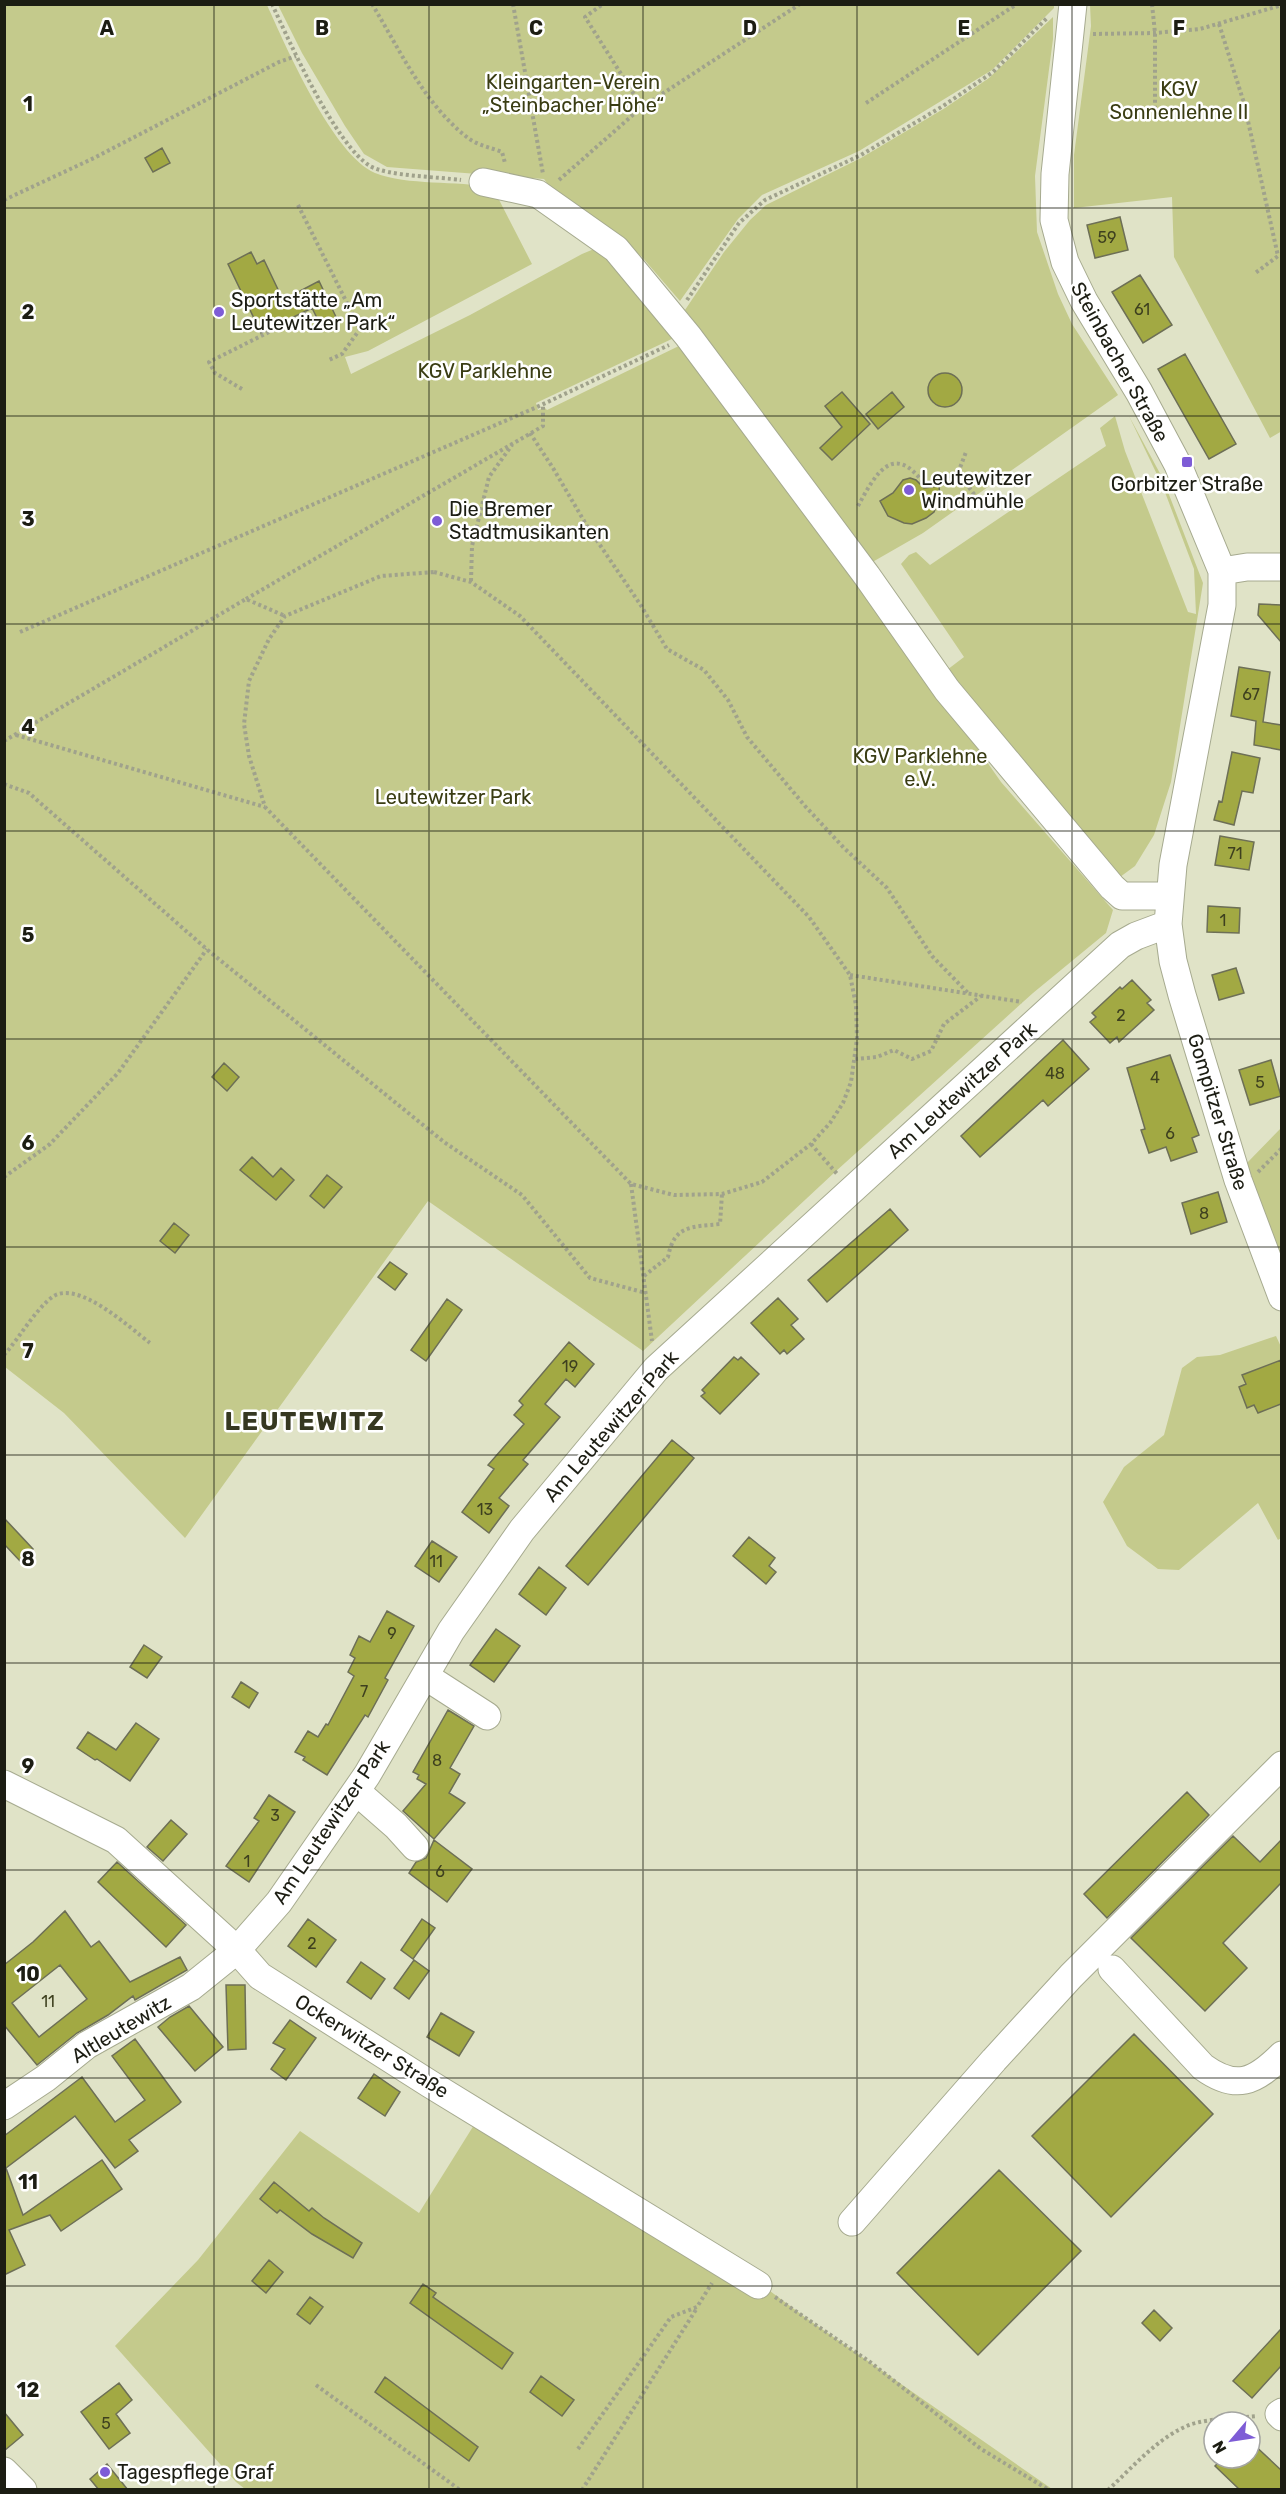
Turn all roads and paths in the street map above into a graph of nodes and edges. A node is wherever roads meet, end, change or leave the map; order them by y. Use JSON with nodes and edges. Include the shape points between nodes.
{"nodes":[{"id":1,"x":272,"y":4,"type":"edge"},
{"id":2,"x":372,"y":4,"type":"edge"},
{"id":3,"x":513,"y":4,"type":"edge"},
{"id":4,"x":800,"y":4,"type":"edge"},
{"id":5,"x":1017,"y":4,"type":"edge"},
{"id":6,"x":1152,"y":4,"type":"edge"},
{"id":7,"x":603,"y":5,"type":"edge"},
{"id":8,"x":1281,"y":6,"type":"edge"},
{"id":9,"x":1064,"y":8,"type":"edge"},
{"id":10,"x":1220,"y":24,"type":"junction"},
{"id":11,"x":1155,"y":33,"type":"junction"},
{"id":12,"x":1090,"y":34,"type":"dead end"},
{"id":13,"x":296,"y":56,"type":"junction"},
{"id":14,"x":866,"y":104,"type":"dead end"},
{"id":15,"x":642,"y":107,"type":"junction"},
{"id":16,"x":1155,"y":119,"type":"dead end"},
{"id":17,"x":495,"y":185,"type":"junction"},
{"id":18,"x":539,"y":195,"type":"junction"},
{"id":19,"x":4,"y":200,"type":"edge"},
{"id":20,"x":298,"y":205,"type":"dead end"},
{"id":21,"x":1254,"y":274,"type":"dead end"},
{"id":22,"x":307,"y":313,"type":"dead end"},
{"id":23,"x":682,"y":327,"type":"junction"},
{"id":24,"x":329,"y":360,"type":"dead end"},
{"id":25,"x":242,"y":389,"type":"dead end"},
{"id":26,"x":543,"y":405,"type":"junction"},
{"id":27,"x":530,"y":434,"type":"junction"},
{"id":28,"x":514,"y":442,"type":"junction"},
{"id":29,"x":966,"y":452,"type":"dead end"},
{"id":30,"x":958,"y":473,"type":"junction"},
{"id":31,"x":980,"y":502,"type":"dead end"},
{"id":32,"x":858,"y":506,"type":"dead end"},
{"id":33,"x":1281,"y":567,"type":"edge"},
{"id":34,"x":1222,"y":571,"type":"junction"},
{"id":35,"x":471,"y":582,"type":"junction"},
{"id":36,"x":246,"y":599,"type":"junction"},
{"id":37,"x":285,"y":616,"type":"junction"},
{"id":38,"x":20,"y":632,"type":"dead end"},
{"id":39,"x":15,"y":735,"type":"junction"},
{"id":40,"x":4,"y":741,"type":"edge"},
{"id":41,"x":4,"y":784,"type":"edge"},
{"id":42,"x":265,"y":807,"type":"junction"},
{"id":43,"x":1169,"y":896,"type":"junction"},
{"id":44,"x":1168,"y":924,"type":"junction"},
{"id":45,"x":207,"y":949,"type":"junction"},
{"id":46,"x":850,"y":975,"type":"junction"},
{"id":47,"x":968,"y":993,"type":"junction"},
{"id":48,"x":982,"y":996,"type":"junction"},
{"id":49,"x":1053,"y":1007,"type":"junction"},
{"id":50,"x":855,"y":1059,"type":"junction"},
{"id":51,"x":811,"y":1144,"type":"junction"},
{"id":52,"x":1281,"y":1148,"type":"edge"},
{"id":53,"x":4,"y":1177,"type":"edge"},
{"id":54,"x":1238,"y":1180,"type":"junction"},
{"id":55,"x":631,"y":1184,"type":"junction"},
{"id":56,"x":852,"y":1190,"type":"junction"},
{"id":57,"x":722,"y":1194,"type":"junction"},
{"id":58,"x":643,"y":1276,"type":"junction"},
{"id":59,"x":646,"y":1293,"type":"junction"},
{"id":60,"x":1281,"y":1297,"type":"edge"},
{"id":61,"x":150,"y":1343,"type":"dead end"},
{"id":62,"x":4,"y":1355,"type":"edge"},
{"id":63,"x":656,"y":1369,"type":"junction"},
{"id":64,"x":425,"y":1676,"type":"junction"},
{"id":65,"x":486,"y":1716,"type":"dead end"},
{"id":66,"x":1281,"y":1765,"type":"edge"},
{"id":67,"x":4,"y":1784,"type":"edge"},
{"id":68,"x":356,"y":1791,"type":"junction"},
{"id":69,"x":415,"y":1847,"type":"dead end"},
{"id":70,"x":237,"y":1950,"type":"junction"},
{"id":71,"x":1112,"y":1969,"type":"dead end"},
{"id":72,"x":1281,"y":2055,"type":"edge"},
{"id":73,"x":4,"y":2106,"type":"edge"},
{"id":74,"x":852,"y":2222,"type":"dead end"},
{"id":75,"x":724,"y":2264,"type":"junction"},
{"id":76,"x":758,"y":2285,"type":"joint"},
{"id":77,"x":698,"y":2307,"type":"junction"},
{"id":78,"x":316,"y":2385,"type":"dead end"},
{"id":79,"x":1281,"y":2414,"type":"edge"},
{"id":80,"x":578,"y":2449,"type":"dead end"},
{"id":81,"x":4,"y":2471,"type":"edge"},
{"id":82,"x":23,"y":2490,"type":"edge"},
{"id":83,"x":460,"y":2490,"type":"edge"},
{"id":84,"x":582,"y":2490,"type":"edge"},
{"id":85,"x":1049,"y":2490,"type":"edge"},
{"id":86,"x":1108,"y":2490,"type":"edge"}],
"edges":[{"from":1,"to":13,"type":"path"},
{"from":2,"to":17,"type":"path","via":[[419,84],[448,119],[470,139],[502,152],[509,176]]},
{"from":3,"to":18,"type":"path","via":[[544,179]]},
{"from":4,"to":15,"type":"path"},
{"from":5,"to":14,"type":"path"},
{"from":6,"to":11,"type":"path"},
{"from":7,"to":15,"type":"path","via":[[585,17]]},
{"from":8,"to":10,"type":"path"},
{"from":9,"to":23,"type":"path","via":[[993,72],[943,106],[861,154],[765,200],[739,223]]},
{"from":9,"to":34,"type":"street","name":"Steinbacher Straße","via":[[1071,36],[1055,174],[1054,220],[1065,262],[1178,465]]},
{"from":10,"to":11,"type":"path"},
{"from":10,"to":21,"type":"path","via":[[1244,103],[1278,256]]},
{"from":11,"to":12,"type":"path"},
{"from":11,"to":16,"type":"path"},
{"from":13,"to":17,"type":"path","via":[[343,137],[371,166],[386,172]]},
{"from":13,"to":19,"type":"path"},
{"from":15,"to":18,"type":"path"},
{"from":17,"to":18,"type":"street"},
{"from":18,"to":23,"type":"street","via":[[616,249]]},
{"from":20,"to":24,"type":"path","via":[[360,329],[342,354]]},
{"from":22,"to":25,"type":"path","via":[[209,362],[216,373]]},
{"from":23,"to":26,"type":"path"},
{"from":23,"to":43,"type":"street","via":[[947,690],[1112,887],[1122,896]]},
{"from":26,"to":27,"type":"path","via":[[543,426]]},
{"from":26,"to":38,"type":"path"},
{"from":27,"to":28,"type":"path"},
{"from":27,"to":47,"type":"path","via":[[667,649],[704,670],[728,700],[747,737],[805,806],[887,888],[932,956]]},
{"from":28,"to":35,"type":"path","via":[[489,477],[472,546]]},
{"from":28,"to":36,"type":"path"},
{"from":29,"to":30,"type":"path"},
{"from":30,"to":31,"type":"path"},
{"from":30,"to":32,"type":"path","via":[[925,485],[916,472],[900,464],[882,467]]},
{"from":33,"to":34,"type":"street"},
{"from":34,"to":43,"type":"street","name":"Steinbacher Straße","via":[[1222,605]]},
{"from":35,"to":37,"type":"path","via":[[434,572],[381,576]]},
{"from":35,"to":46,"type":"path","via":[[520,616],[809,917]]},
{"from":36,"to":37,"type":"path"},
{"from":36,"to":39,"type":"path"},
{"from":37,"to":42,"type":"path","via":[[249,681],[244,724],[249,756]]},
{"from":39,"to":40,"type":"path"},
{"from":39,"to":42,"type":"path"},
{"from":41,"to":45,"type":"path","via":[[29,793]]},
{"from":42,"to":55,"type":"path"},
{"from":43,"to":44,"type":"street","name":"Steinbacher Straße"},
{"from":44,"to":49,"type":"street","name":"Am Leutewitzer Park","via":[[1120,945]]},
{"from":44,"to":54,"type":"street","name":"Gompitzer Straße","via":[[1182,995]]},
{"from":45,"to":53,"type":"path","via":[[118,1073],[50,1144]]},
{"from":45,"to":59,"type":"path","via":[[444,1142],[522,1195],[590,1278]]},
{"from":46,"to":47,"type":"path"},
{"from":46,"to":50,"type":"path","via":[[856,1005]]},
{"from":47,"to":48,"type":"path"},
{"from":48,"to":49,"type":"path"},
{"from":48,"to":50,"type":"path","via":[[944,1024],[931,1051],[912,1059],[894,1050]]},
{"from":49,"to":56,"type":"street","name":"Am Leutewitzer Park"},
{"from":50,"to":51,"type":"path","via":[[843,1103]]},
{"from":51,"to":56,"type":"path"},
{"from":51,"to":57,"type":"path","via":[[762,1182]]},
{"from":52,"to":54,"type":"path","via":[[1257,1173]]},
{"from":54,"to":60,"type":"street","name":"Gompitzer Straße"},
{"from":55,"to":57,"type":"path","via":[[674,1195]]},
{"from":55,"to":58,"type":"path"},
{"from":56,"to":63,"type":"street","name":"Am Leutewitzer Park"},
{"from":57,"to":58,"type":"path","via":[[720,1224],[682,1231],[671,1241],[668,1257]]},
{"from":58,"to":59,"type":"path"},
{"from":59,"to":63,"type":"path"},
{"from":61,"to":62,"type":"path","via":[[80,1294],[65,1292],[52,1296]]},
{"from":63,"to":64,"type":"street","name":"Am Leutewitzer Park","via":[[522,1530],[451,1631]]},
{"from":64,"to":65,"type":"street"},
{"from":64,"to":68,"type":"street","name":"Am Leutewitzer Park"},
{"from":66,"to":74,"type":"street","via":[[1071,1976]]},
{"from":67,"to":70,"type":"street","name":"Ockerwitzer Straße","via":[[116,1840]]},
{"from":68,"to":69,"type":"street"},
{"from":68,"to":70,"type":"street","name":"Am Leutewitzer Park","via":[[279,1902]]},
{"from":70,"to":73,"type":"street","name":"Altleutewitz","via":[[191,1987],[87,2044]]},
{"from":70,"to":75,"type":"street","name":"Ockerwitzer Straße","via":[[260,1976]]},
{"from":71,"to":72,"type":"street","via":[[1203,2067],[1217,2077],[1227,2081],[1250,2079]]},
{"from":75,"to":76,"type":"street","name":"Ockerwitzer Straße"},
{"from":75,"to":77,"type":"path"},
{"from":76,"to":85,"type":"path","via":[[870,2362],[981,2449]]},
{"from":77,"to":80,"type":"path","via":[[672,2317]]},
{"from":77,"to":84,"type":"path"},
{"from":78,"to":83,"type":"path"},
{"from":79,"to":86,"type":"path","via":[[1191,2424],[1164,2440]]},
{"from":81,"to":82,"type":"street"}]}
